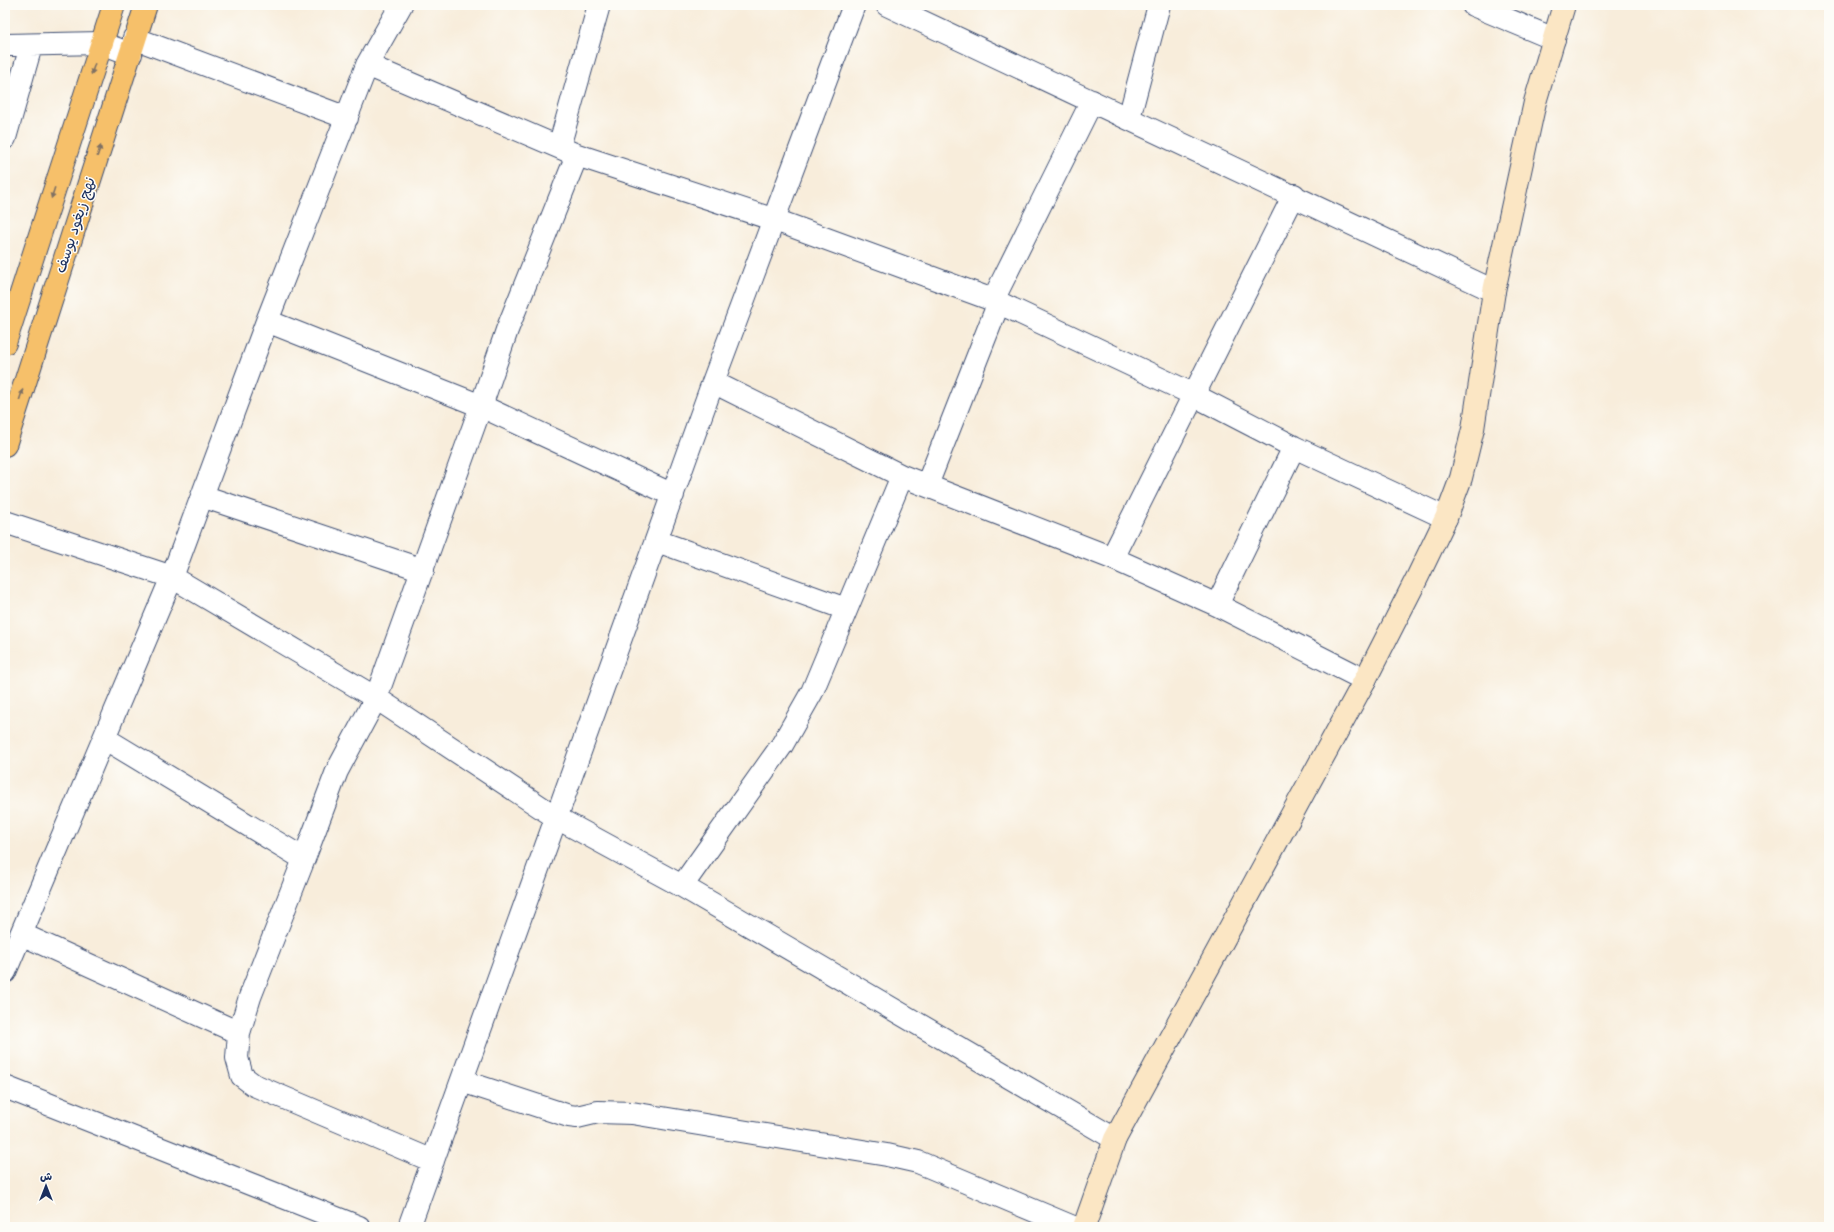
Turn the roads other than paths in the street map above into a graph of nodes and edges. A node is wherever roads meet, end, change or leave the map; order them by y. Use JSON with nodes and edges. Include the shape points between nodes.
{"nodes":[{"id":1,"x":114,"y":5,"type":"edge"},
{"id":2,"x":146,"y":5,"type":"edge"},
{"id":3,"x":401,"y":5,"type":"edge"},
{"id":4,"x":599,"y":5,"type":"edge"},
{"id":5,"x":854,"y":5,"type":"edge"},
{"id":6,"x":887,"y":5,"type":"edge"},
{"id":7,"x":1159,"y":5,"type":"edge"},
{"id":8,"x":1473,"y":5,"type":"edge"},
{"id":9,"x":1564,"y":5,"type":"edge"},
{"id":10,"x":918,"y":12,"type":"edge"},
{"id":11,"x":1554,"y":39,"type":"junction"},
{"id":12,"x":101,"y":43,"type":"junction"},
{"id":13,"x":5,"y":45,"type":"edge"},
{"id":14,"x":31,"y":46,"type":"junction"},
{"id":15,"x":133,"y":46,"type":"junction"},
{"id":16,"x":367,"y":65,"type":"junction"},
{"id":17,"x":1092,"y":101,"type":"junction"},
{"id":18,"x":347,"y":118,"type":"junction"},
{"id":19,"x":1129,"y":118,"type":"junction"},
{"id":20,"x":5,"y":138,"type":"edge"},
{"id":21,"x":568,"y":151,"type":"junction"},
{"id":22,"x":1294,"y":195,"type":"junction"},
{"id":23,"x":775,"y":220,"type":"junction"},
{"id":24,"x":1494,"y":291,"type":"junction"},
{"id":25,"x":996,"y":301,"type":"junction"},
{"id":26,"x":267,"y":321,"type":"junction"},
{"id":27,"x":5,"y":343,"type":"edge"},
{"id":28,"x":713,"y":382,"type":"junction"},
{"id":29,"x":1195,"y":395,"type":"junction"},
{"id":30,"x":482,"y":406,"type":"junction"},
{"id":31,"x":5,"y":445,"type":"edge"},
{"id":32,"x":1294,"y":447,"type":"junction"},
{"id":33,"x":902,"y":476,"type":"junction"},
{"id":34,"x":927,"y":485,"type":"junction"},
{"id":35,"x":673,"y":495,"type":"junction"},
{"id":36,"x":202,"y":496,"type":"junction"},
{"id":37,"x":1446,"y":518,"type":"junction"},
{"id":38,"x":5,"y":522,"type":"edge"},
{"id":39,"x":657,"y":541,"type":"junction"},
{"id":40,"x":1112,"y":558,"type":"junction"},
{"id":41,"x":423,"y":570,"type":"junction"},
{"id":42,"x":172,"y":577,"type":"junction"},
{"id":43,"x":1217,"y":605,"type":"junction"},
{"id":44,"x":846,"y":609,"type":"junction"},
{"id":45,"x":1365,"y":680,"type":"junction"},
{"id":46,"x":376,"y":698,"type":"junction"},
{"id":47,"x":104,"y":738,"type":"junction"},
{"id":48,"x":557,"y":818,"type":"junction"},
{"id":49,"x":304,"y":859,"type":"junction"},
{"id":50,"x":682,"y":886,"type":"junction"},
{"id":51,"x":21,"y":934,"type":"junction"},
{"id":52,"x":5,"y":972,"type":"edge"},
{"id":53,"x":239,"y":1033,"type":"junction"},
{"id":54,"x":462,"y":1081,"type":"junction"},
{"id":55,"x":5,"y":1087,"type":"edge"},
{"id":56,"x":1115,"y":1139,"type":"junction"},
{"id":57,"x":433,"y":1161,"type":"junction"},
{"id":58,"x":359,"y":1227,"type":"edge"},
{"id":59,"x":409,"y":1227,"type":"edge"},
{"id":60,"x":1073,"y":1227,"type":"edge"},
{"id":61,"x":1084,"y":1227,"type":"edge"}],
"edges":[{"from":1,"to":12,"type":"main road","name":"نهج زيغود يوسف"},
{"from":2,"to":15,"type":"main road","name":"نهج زيغود يوسف"},
{"from":3,"to":16,"type":"street"},
{"from":4,"to":21,"type":"street"},
{"from":5,"to":23,"type":"street"},
{"from":6,"to":10,"type":"street"},
{"from":7,"to":19,"type":"street"},
{"from":8,"to":11,"type":"street"},
{"from":9,"to":11,"type":"street"},
{"from":10,"to":17,"type":"street"},
{"from":11,"to":24,"type":"street","via":[[1535,102]]},
{"from":12,"to":14,"type":"street"},
{"from":12,"to":15,"type":"street"},
{"from":12,"to":27,"type":"main road","name":"نهج زيغود يوسف","one_way":true},
{"from":13,"to":14,"type":"street"},
{"from":14,"to":20,"type":"street"},
{"from":15,"to":18,"type":"street"},
{"from":31,"to":15,"type":"main road","name":"نهج زيغود يوسف","one_way":true},
{"from":16,"to":18,"type":"street"},
{"from":16,"to":21,"type":"street"},
{"from":17,"to":19,"type":"street"},
{"from":17,"to":25,"type":"street"},
{"from":18,"to":26,"type":"street"},
{"from":19,"to":22,"type":"street"},
{"from":21,"to":23,"type":"street"},
{"from":21,"to":30,"type":"street"},
{"from":22,"to":24,"type":"street"},
{"from":22,"to":29,"type":"street"},
{"from":23,"to":25,"type":"street"},
{"from":23,"to":28,"type":"street"},
{"from":24,"to":37,"type":"street","via":[[1473,429]]},
{"from":25,"to":29,"type":"street"},
{"from":25,"to":34,"type":"street"},
{"from":26,"to":30,"type":"street"},
{"from":26,"to":36,"type":"street"},
{"from":28,"to":33,"type":"street"},
{"from":28,"to":35,"type":"street"},
{"from":29,"to":32,"type":"street"},
{"from":29,"to":40,"type":"street"},
{"from":30,"to":35,"type":"street"},
{"from":30,"to":41,"type":"street"},
{"from":32,"to":37,"type":"street"},
{"from":32,"to":43,"type":"street"},
{"from":33,"to":34,"type":"street"},
{"from":33,"to":44,"type":"street"},
{"from":34,"to":40,"type":"street"},
{"from":35,"to":39,"type":"street"},
{"from":36,"to":41,"type":"street"},
{"from":36,"to":42,"type":"street"},
{"from":37,"to":45,"type":"street"},
{"from":38,"to":42,"type":"street"},
{"from":39,"to":44,"type":"street"},
{"from":39,"to":48,"type":"street"},
{"from":40,"to":43,"type":"street"},
{"from":41,"to":46,"type":"street"},
{"from":42,"to":46,"type":"street"},
{"from":42,"to":47,"type":"street"},
{"from":43,"to":45,"type":"street"},
{"from":44,"to":50,"type":"street","via":[[812,692],[782,745]]},
{"from":45,"to":56,"type":"street"},
{"from":46,"to":48,"type":"street"},
{"from":46,"to":49,"type":"street","via":[[337,771]]},
{"from":47,"to":49,"type":"street"},
{"from":47,"to":51,"type":"street"},
{"from":48,"to":50,"type":"street"},
{"from":48,"to":54,"type":"street"},
{"from":49,"to":53,"type":"street","via":[[250,997]]},
{"from":50,"to":56,"type":"street"},
{"from":51,"to":52,"type":"street"},
{"from":51,"to":53,"type":"street"},
{"from":53,"to":57,"type":"street","via":[[237,1058],[242,1076],[254,1085]]},
{"from":54,"to":57,"type":"street"},
{"from":54,"to":60,"type":"street","via":[[569,1116],[577,1117],[598,1112],[632,1113],[918,1162]]},
{"from":55,"to":58,"type":"street"},
{"from":56,"to":61,"type":"street"},
{"from":57,"to":59,"type":"street"}]}
